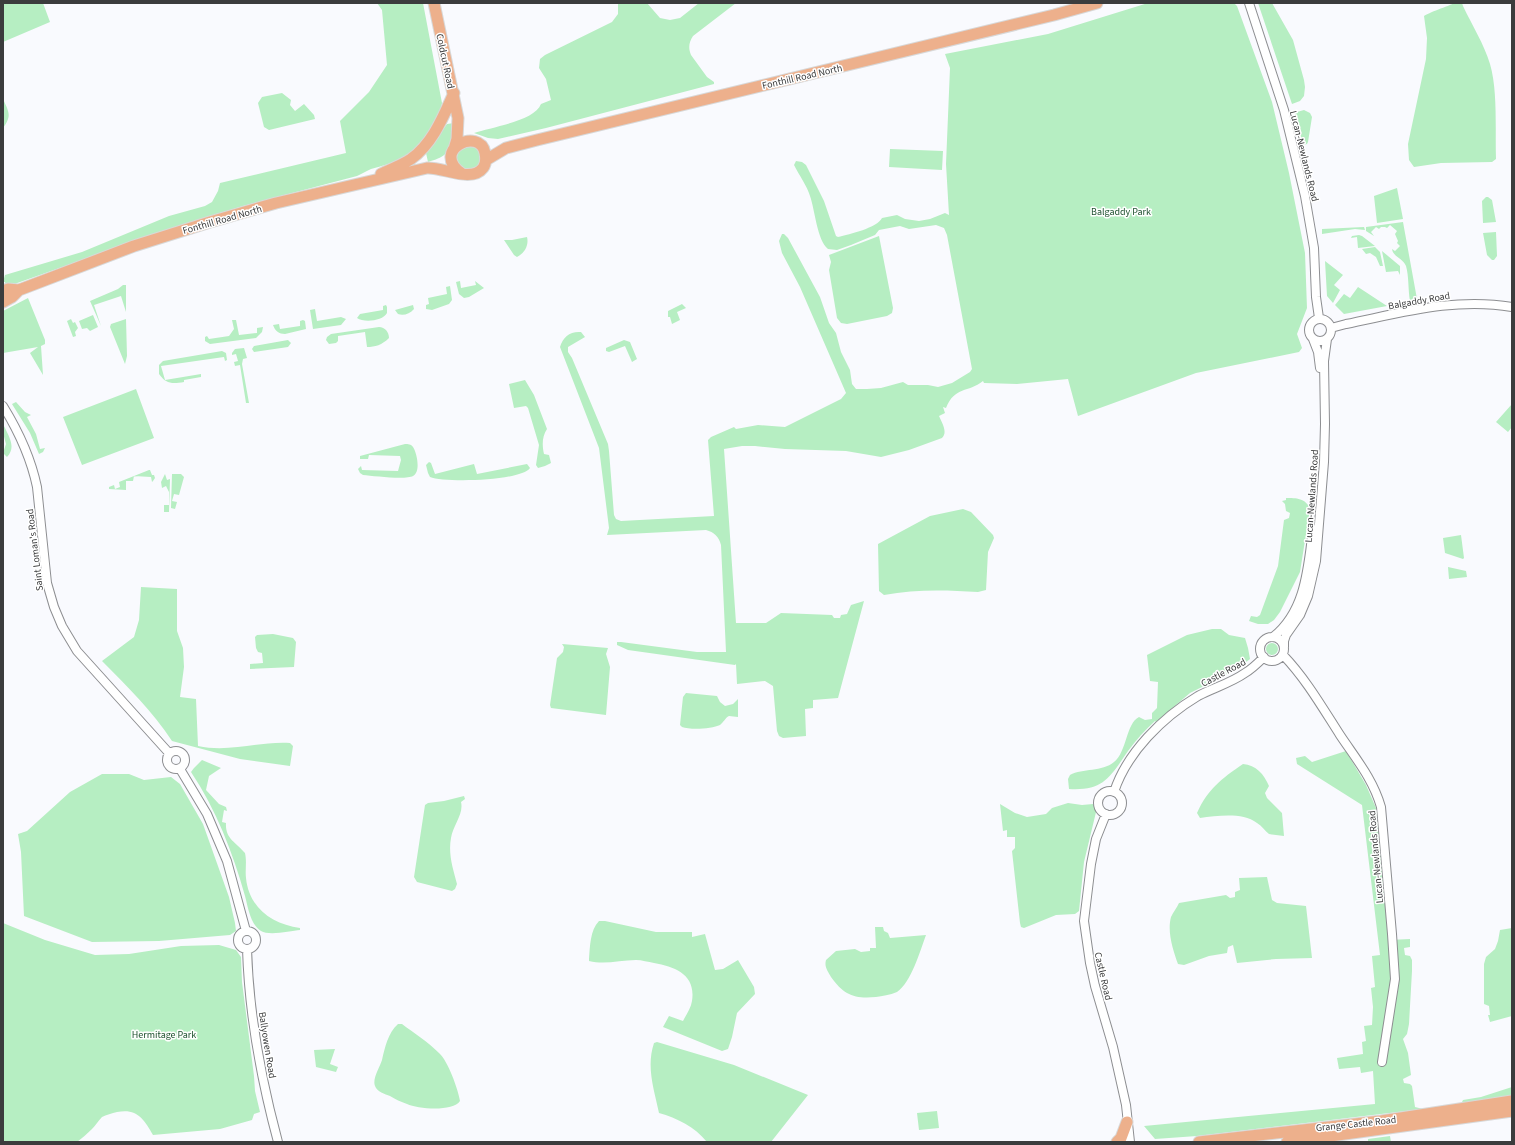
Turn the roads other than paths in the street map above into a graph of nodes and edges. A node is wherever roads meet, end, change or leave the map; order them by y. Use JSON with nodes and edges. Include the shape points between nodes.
{"nodes":[{"id":1,"x":434,"y":3,"type":"edge"},
{"id":2,"x":1097,"y":3,"type":"edge"},
{"id":3,"x":1248,"y":3,"type":"edge"},
{"id":4,"x":454,"y":93,"type":"junction"},
{"id":5,"x":458,"y":118,"type":"junction"},
{"id":6,"x":478,"y":144,"type":"junction"},
{"id":7,"x":506,"y":148,"type":"junction"},
{"id":8,"x":453,"y":153,"type":"junction"},
{"id":9,"x":486,"y":160,"type":"junction"},
{"id":10,"x":431,"y":168,"type":"junction"},
{"id":11,"x":461,"y":173,"type":"junction"},
{"id":12,"x":367,"y":182,"type":"junction"},
{"id":13,"x":19,"y":290,"type":"junction"},
{"id":14,"x":3,"y":291,"type":"edge"},
{"id":15,"x":3,"y":302,"type":"edge"},
{"id":16,"x":1512,"y":308,"type":"edge"},
{"id":17,"x":1319,"y":318,"type":"junction"},
{"id":18,"x":1331,"y":328,"type":"junction"},
{"id":19,"x":1313,"y":339,"type":"junction"},
{"id":20,"x":1327,"y":339,"type":"junction"},
{"id":21,"x":3,"y":406,"type":"edge"},
{"id":22,"x":1273,"y":637,"type":"junction"},
{"id":23,"x":1283,"y":651,"type":"junction"},
{"id":24,"x":1264,"y":657,"type":"junction"},
{"id":25,"x":169,"y":753,"type":"junction"},
{"id":26,"x":180,"y":769,"type":"junction"},
{"id":27,"x":1114,"y":792,"type":"junction"},
{"id":28,"x":1106,"y":814,"type":"junction"},
{"id":29,"x":246,"y":930,"type":"junction"},
{"id":30,"x":247,"y":949,"type":"junction"},
{"id":31,"x":1382,"y":1062,"type":"dead end"},
{"id":32,"x":1512,"y":1101,"type":"edge"},
{"id":33,"x":1512,"y":1111,"type":"edge"},
{"id":34,"x":1127,"y":1122,"type":"junction"},
{"id":35,"x":278,"y":1142,"type":"edge"},
{"id":36,"x":1117,"y":1142,"type":"edge"},
{"id":37,"x":1130,"y":1142,"type":"edge"},
{"id":38,"x":1199,"y":1142,"type":"edge"},
{"id":39,"x":1287,"y":1142,"type":"edge"}],
"edges":[{"from":1,"to":4,"type":"main road","name":"Coldcut Road"},
{"from":2,"to":7,"type":"main road","name":"Fonthill Road North"},
{"from":3,"to":17,"type":"street","name":"Lucan-Newlands Road","via":[[1284,110],[1305,196],[1314,248]]},
{"from":4,"to":5,"type":"main road","name":"Coldcut Road"},
{"from":4,"to":12,"type":"main road","via":[[444,118],[413,158]]},
{"from":5,"to":6,"type":"main road","via":[[467,135]]},
{"from":5,"to":8,"type":"main road"},
{"from":6,"to":7,"type":"main road","name":"Fonthill Road North"},
{"from":6,"to":8,"type":"main road","name":"Fonthill Road North","via":[[463,142]]},
{"from":6,"to":9,"type":"main road","via":[[485,150]]},
{"from":7,"to":9,"type":"main road","name":"Fonthill Road North"},
{"from":8,"to":10,"type":"main road","name":"Fonthill Road North"},
{"from":8,"to":11,"type":"main road","via":[[453,166]]},
{"from":9,"to":11,"type":"main road","name":"Fonthill Road North","via":[[477,173]]},
{"from":10,"to":11,"type":"main road","name":"Fonthill Road North"},
{"from":10,"to":12,"type":"main road","name":"Fonthill Road North"},
{"from":12,"to":13,"type":"main road","name":"Fonthill Road North","via":[[276,203],[138,244]]},
{"from":13,"to":14,"type":"main road","name":"Fonthill Road North"},
{"from":13,"to":15,"type":"main road","name":"Fonthill Road North"},
{"from":16,"to":18,"type":"street","name":"Balgaddy Road","via":[[1476,304],[1442,305]]},
{"from":17,"to":18,"type":"street","via":[[1326,320]]},
{"from":17,"to":19,"type":"street","via":[[1312,321],[1309,327]]},
{"from":18,"to":20,"type":"street"},
{"from":19,"to":20,"type":"street"},
{"from":19,"to":22,"type":"street","name":"Lucan-Newlands Road","via":[[1318,352],[1320,370],[1320,434],[1319,473],[1307,578],[1300,602],[1284,627]]},
{"from":20,"to":23,"type":"street","name":"Lucan-Newlands Road","via":[[1324,361],[1324,469],[1316,562],[1308,596],[1300,615],[1286,636]]},
{"from":21,"to":25,"type":"street","name":"Saint Loman's Road","via":[[22,441],[38,487],[47,582],[62,626],[77,651]]},
{"from":22,"to":23,"type":"street","name":"Lucan-Newlands Road","via":[[1281,640]]},
{"from":22,"to":24,"type":"street","name":"Lucan-Newlands Road","via":[[1265,640],[1261,646]]},
{"from":23,"to":24,"type":"street","via":[[1275,661]]},
{"from":23,"to":31,"type":"street","name":"Lucan-Newlands Road","via":[[1371,781],[1381,807],[1394,979]]},
{"from":24,"to":27,"type":"street","name":"Castle Road","via":[[1245,674],[1198,696],[1159,726],[1135,754]]},
{"from":25,"to":26,"type":"street","name":"Saint Loman's Road","via":[[166,760],[168,765],[172,769]]},
{"from":25,"to":26,"type":"street","name":"Saint Loman's Road","via":[[175,751],[183,754],[185,762]]},
{"from":26,"to":29,"type":"street","name":"Saint Loman's Road","via":[[207,814],[227,861]]},
{"from":27,"to":28,"type":"street","via":[[1105,792],[1100,798],[1100,807]]},
{"from":27,"to":28,"type":"street","via":[[1120,796],[1122,806],[1118,812]]},
{"from":28,"to":34,"type":"street","name":"Castle Road","via":[[1096,839],[1084,921],[1095,986],[1113,1047],[1126,1105]]},
{"from":29,"to":30,"type":"street","via":[[239,935],[238,941],[240,946]]},
{"from":29,"to":30,"type":"street","via":[[254,934],[256,939],[252,947]]},
{"from":30,"to":35,"type":"street","name":"Ballyowen Road","via":[[252,1014],[261,1071]]},
{"from":32,"to":38,"type":"main road","name":"Grange Castle Road","via":[[1381,1121]]},
{"from":33,"to":39,"type":"main road","name":"Grange Castle Road"},
{"from":34,"to":36,"type":"main road"},
{"from":34,"to":37,"type":"street","name":"Castle Road"}]}
